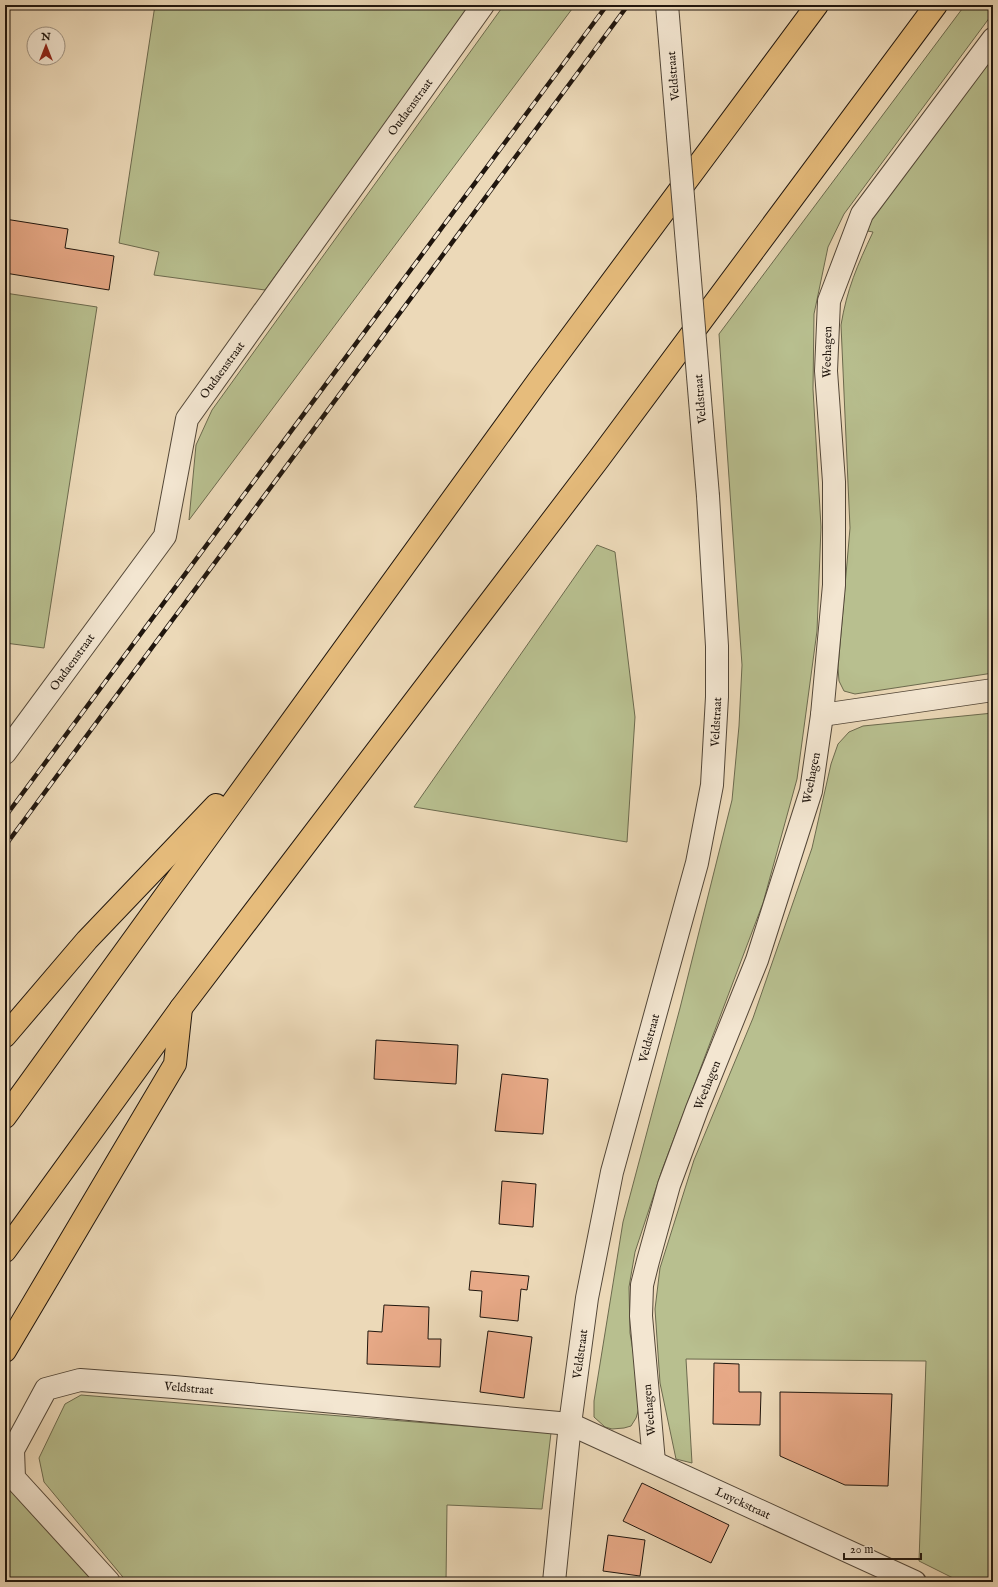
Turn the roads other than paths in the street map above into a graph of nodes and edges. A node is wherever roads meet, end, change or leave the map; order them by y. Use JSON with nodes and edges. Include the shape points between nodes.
{"nodes":[{"id":1,"x":483,"y":5,"type":"edge"},
{"id":2,"x":667,"y":5,"type":"edge"},
{"id":3,"x":817,"y":5,"type":"edge"},
{"id":4,"x":936,"y":5,"type":"edge"},
{"id":5,"x":993,"y":39,"type":"edge"},
{"id":6,"x":993,"y":690,"type":"edge"},
{"id":7,"x":822,"y":715,"type":"junction"},
{"id":8,"x":272,"y":746,"type":"junction"},
{"id":9,"x":5,"y":753,"type":"edge"},
{"id":10,"x":180,"y":1008,"type":"junction"},
{"id":11,"x":5,"y":1036,"type":"edge"},
{"id":12,"x":5,"y":1117,"type":"edge"},
{"id":13,"x":5,"y":1251,"type":"edge"},
{"id":14,"x":5,"y":1351,"type":"edge"},
{"id":15,"x":570,"y":1424,"type":"junction"},
{"id":16,"x":654,"y":1462,"type":"junction"},
{"id":17,"x":108,"y":1582,"type":"edge"},
{"id":18,"x":554,"y":1582,"type":"edge"},
{"id":19,"x":915,"y":1582,"type":"edge"}],
"edges":[{"from":1,"to":9,"type":"street","name":"Oudaenstraat","via":[[187,419],[165,536]]},
{"from":2,"to":15,"type":"street","name":"Veldstraat","bridge":true,"via":[[708,496],[717,646],[712,785],[698,863],[612,1172],[587,1298]]},
{"from":3,"to":8,"type":"highway"},
{"from":4,"to":10,"type":"highway","via":[[598,460]]},
{"from":5,"to":7,"type":"street","name":"Weehagen","via":[[862,214],[829,301],[826,371],[834,482],[834,585]]},
{"from":6,"to":7,"type":"street"},
{"from":7,"to":16,"type":"street","name":"Weehagen","via":[[807,806],[757,960],[669,1185],[644,1279],[641,1316]]},
{"from":8,"to":11,"type":"highway","via":[[87,940]]},
{"from":8,"to":12,"type":"highway"},
{"from":10,"to":13,"type":"highway"},
{"from":10,"to":14,"type":"highway","via":[[175,1064]]},
{"from":15,"to":16,"type":"street","name":"Luyckstraat"},
{"from":15,"to":17,"type":"street","name":"Veldstraat","via":[[174,1386],[80,1380],[46,1389],[13,1450],[14,1478]]},
{"from":15,"to":18,"type":"street","name":"Veldstraat"},
{"from":16,"to":19,"type":"street","name":"Luyckstraat"}]}
